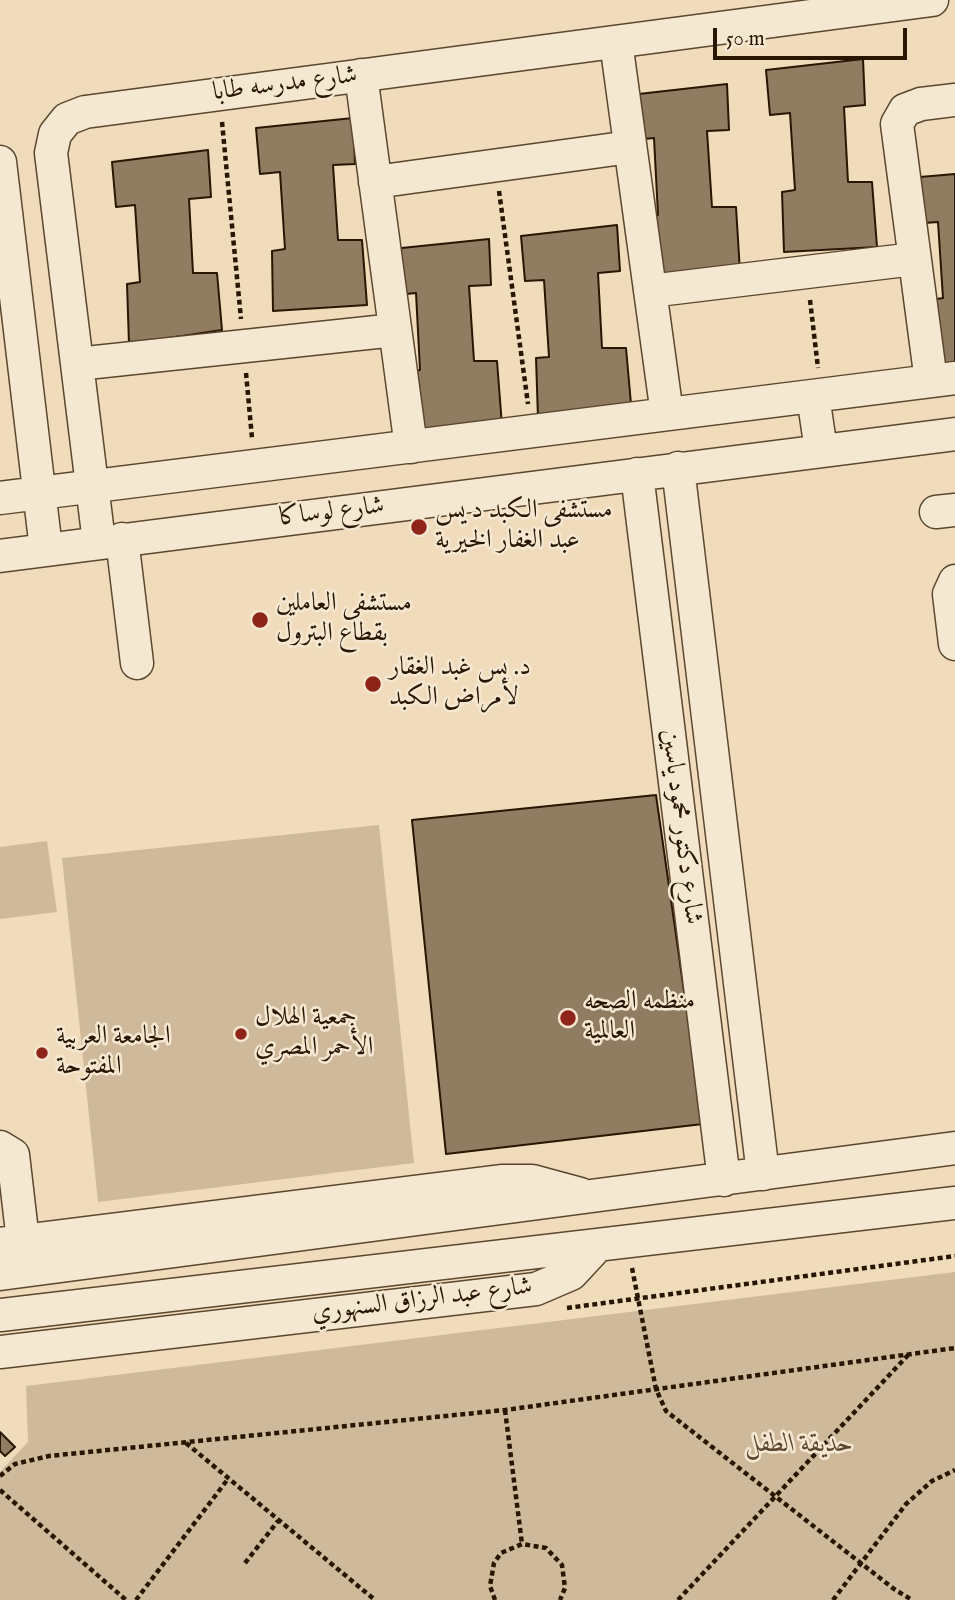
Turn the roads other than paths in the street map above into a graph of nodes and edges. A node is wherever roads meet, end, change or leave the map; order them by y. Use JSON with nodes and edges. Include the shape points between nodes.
{"nodes":[{"id":1,"x":932,"y":0,"type":"edge"},
{"id":2,"x":897,"y":2,"type":"edge"},
{"id":3,"x":790,"y":9,"type":"edge"},
{"id":4,"x":615,"y":42,"type":"junction"},
{"id":5,"x":360,"y":75,"type":"junction"},
{"id":6,"x":955,"y":100,"type":"edge"},
{"id":7,"x":630,"y":147,"type":"junction"},
{"id":8,"x":0,"y":162,"type":"edge"},
{"id":9,"x":375,"y":182,"type":"junction"},
{"id":10,"x":3,"y":208,"type":"edge"},
{"id":11,"x":914,"y":259,"type":"junction"},
{"id":12,"x":650,"y":290,"type":"junction"},
{"id":13,"x":395,"y":330,"type":"junction"},
{"id":14,"x":77,"y":365,"type":"junction"},
{"id":15,"x":943,"y":380,"type":"edge"},
{"id":16,"x":818,"y":395,"type":"junction"},
{"id":17,"x":667,"y":414,"type":"junction"},
{"id":18,"x":955,"y":434,"type":"edge"},
{"id":19,"x":411,"y":447,"type":"junction"},
{"id":20,"x":821,"y":450,"type":"junction"},
{"id":21,"x":678,"y":468,"type":"junction"},
{"id":22,"x":636,"y":474,"type":"junction"},
{"id":23,"x":92,"y":486,"type":"junction"},
{"id":24,"x":39,"y":494,"type":"junction"},
{"id":25,"x":0,"y":498,"type":"edge"},
{"id":26,"x":110,"y":541,"type":"junction"},
{"id":27,"x":46,"y":549,"type":"junction"},
{"id":28,"x":0,"y":556,"type":"edge"},
{"id":29,"x":955,"y":581,"type":"edge"},
{"id":30,"x":955,"y":644,"type":"edge"},
{"id":31,"x":137,"y":663,"type":"dead end"},
{"id":32,"x":0,"y":1147,"type":"edge"},
{"id":33,"x":955,"y":1148,"type":"edge"},
{"id":34,"x":763,"y":1174,"type":"junction"},
{"id":35,"x":724,"y":1180,"type":"junction"},
{"id":36,"x":592,"y":1198,"type":"junction"},
{"id":37,"x":955,"y":1203,"type":"edge"},
{"id":38,"x":12,"y":1243,"type":"edge"},
{"id":39,"x":612,"y":1244,"type":"junction"},
{"id":40,"x":0,"y":1274,"type":"edge"},
{"id":41,"x":0,"y":1315,"type":"edge"},
{"id":42,"x":0,"y":1352,"type":"edge"}],
"edges":[{"from":1,"to":2,"type":"street","name":"شارع مدرسه طابا"},
{"from":2,"to":3,"type":"street","name":"شارع مدرسه طابا"},
{"from":3,"to":4,"type":"street","name":"شارع مدرسه طابا"},
{"from":4,"to":5,"type":"street","name":"شارع مدرسه طابا"},
{"from":4,"to":7,"type":"street"},
{"from":5,"to":9,"type":"street"},
{"from":5,"to":14,"type":"street","name":"شارع مدرسه طابا","via":[[85,112],[67,119],[55,134],[51,153]]},
{"from":6,"to":11,"type":"street","via":[[905,110],[897,124]]},
{"from":7,"to":9,"type":"street"},
{"from":7,"to":12,"type":"street"},
{"from":8,"to":10,"type":"street"},
{"from":9,"to":13,"type":"street"},
{"from":10,"to":24,"type":"street"},
{"from":11,"to":12,"type":"street"},
{"from":11,"to":15,"type":"street"},
{"from":12,"to":17,"type":"street"},
{"from":13,"to":14,"type":"street"},
{"from":13,"to":19,"type":"street"},
{"from":14,"to":23,"type":"street","name":"شارع مدرسه طابا"},
{"from":15,"to":16,"type":"street"},
{"from":16,"to":17,"type":"street"},
{"from":16,"to":20,"type":"street"},
{"from":17,"to":19,"type":"street"},
{"from":18,"to":20,"type":"street","name":"شارع لوساكا"},
{"from":19,"to":23,"type":"street"},
{"from":20,"to":21,"type":"street","name":"شارع لوساكا"},
{"from":21,"to":22,"type":"street","name":"شارع لوساكا"},
{"from":21,"to":34,"type":"street","name":"شارع دكتور محمود ياسين"},
{"from":22,"to":26,"type":"street","name":"شارع لوساكا"},
{"from":22,"to":35,"type":"street","name":"شارع دكتور محمود ياسين"},
{"from":23,"to":24,"type":"street"},
{"from":23,"to":26,"type":"street","name":"شارع مدرسه طابا"},
{"from":24,"to":25,"type":"street"},
{"from":24,"to":27,"type":"street"},
{"from":26,"to":27,"type":"street","name":"شارع لوساكا"},
{"from":26,"to":31,"type":"street","name":"شارع مدرسه طابا"},
{"from":27,"to":28,"type":"street","name":"شارع لوساكا"},
{"from":29,"to":30,"type":"street","via":[[949,594]]},
{"from":32,"to":38,"type":"street","via":[[13,1154]]},
{"from":33,"to":34,"type":"street"},
{"from":34,"to":35,"type":"street"},
{"from":35,"to":36,"type":"street"},
{"from":36,"to":38,"type":"street","via":[[532,1181],[501,1181]]},
{"from":36,"to":40,"type":"street"},
{"from":37,"to":39,"type":"street"},
{"from":39,"to":41,"type":"street"},
{"from":39,"to":42,"type":"street","name":"شارع عبد الرزاق السنهوري","via":[[571,1274],[536,1289]]}]}
